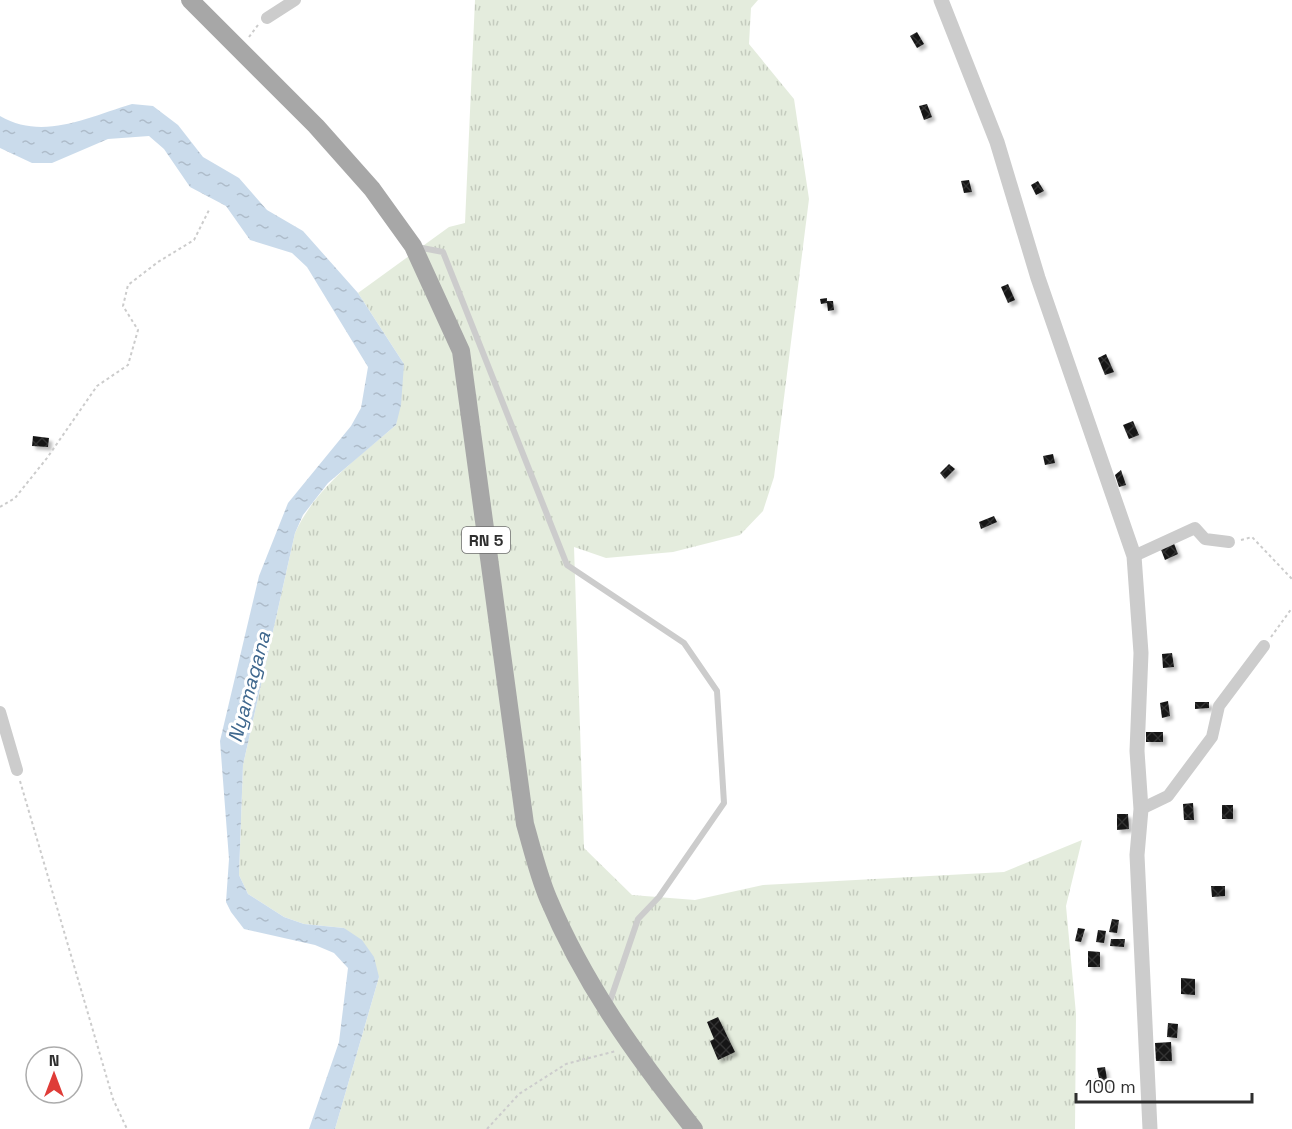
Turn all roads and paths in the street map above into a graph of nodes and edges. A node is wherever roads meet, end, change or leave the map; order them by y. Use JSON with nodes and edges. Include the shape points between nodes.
{"nodes":[{"id":1,"x":190,"y":0,"type":"edge"},
{"id":2,"x":295,"y":0,"type":"edge"},
{"id":3,"x":941,"y":0,"type":"edge"},
{"id":4,"x":267,"y":18,"type":"joint"},
{"id":5,"x":239,"y":49,"type":"junction"},
{"id":6,"x":209,"y":210,"type":"dead end"},
{"id":7,"x":413,"y":246,"type":"junction"},
{"id":8,"x":0,"y":507,"type":"edge"},
{"id":9,"x":1229,"y":542,"type":"joint"},
{"id":10,"x":1134,"y":556,"type":"junction"},
{"id":11,"x":1292,"y":579,"type":"edge"},
{"id":12,"x":1292,"y":608,"type":"edge"},
{"id":13,"x":1264,"y":646,"type":"joint"},
{"id":14,"x":0,"y":712,"type":"edge"},
{"id":15,"x":16,"y":770,"type":"joint"},
{"id":16,"x":1141,"y":809,"type":"junction"},
{"id":17,"x":606,"y":1011,"type":"junction"},
{"id":18,"x":633,"y":1053,"type":"junction"},
{"id":19,"x":127,"y":1129,"type":"edge"},
{"id":20,"x":487,"y":1129,"type":"edge"},
{"id":21,"x":694,"y":1129,"type":"edge"},
{"id":22,"x":1150,"y":1129,"type":"edge"}],
"edges":[{"from":1,"to":5,"type":"main road","number":"RN 5"},
{"from":2,"to":4,"type":"street"},
{"from":3,"to":10,"type":"street","via":[[997,142],[1038,278]]},
{"from":4,"to":5,"type":"path"},
{"from":5,"to":7,"type":"main road","number":"RN 5","via":[[372,189]]},
{"from":6,"to":8,"type":"path","via":[[194,240],[128,285],[123,306],[138,330],[128,365],[97,386],[41,466],[15,498]]},
{"from":7,"to":17,"type":"main road","number":"RN 5","via":[[461,351],[525,824],[547,897]]},
{"from":7,"to":17,"type":"lane","via":[[443,252],[567,565],[684,643],[717,691],[724,803],[659,897],[638,919]]},
{"from":9,"to":10,"type":"street","via":[[1205,539],[1195,528]]},
{"from":9,"to":11,"type":"path","via":[[1252,537]]},
{"from":10,"to":16,"type":"street","via":[[1142,653],[1137,751]]},
{"from":12,"to":13,"type":"path"},
{"from":13,"to":16,"type":"street","via":[[1220,706],[1212,737],[1168,796]]},
{"from":14,"to":15,"type":"street"},
{"from":15,"to":19,"type":"path","via":[[113,1100]]},
{"from":16,"to":22,"type":"street","via":[[1137,855]]},
{"from":17,"to":18,"type":"main road","number":"RN 5"},
{"from":18,"to":20,"type":"path","via":[[618,1050],[566,1064],[519,1094]]},
{"from":18,"to":21,"type":"main road","number":"RN 5"}]}
